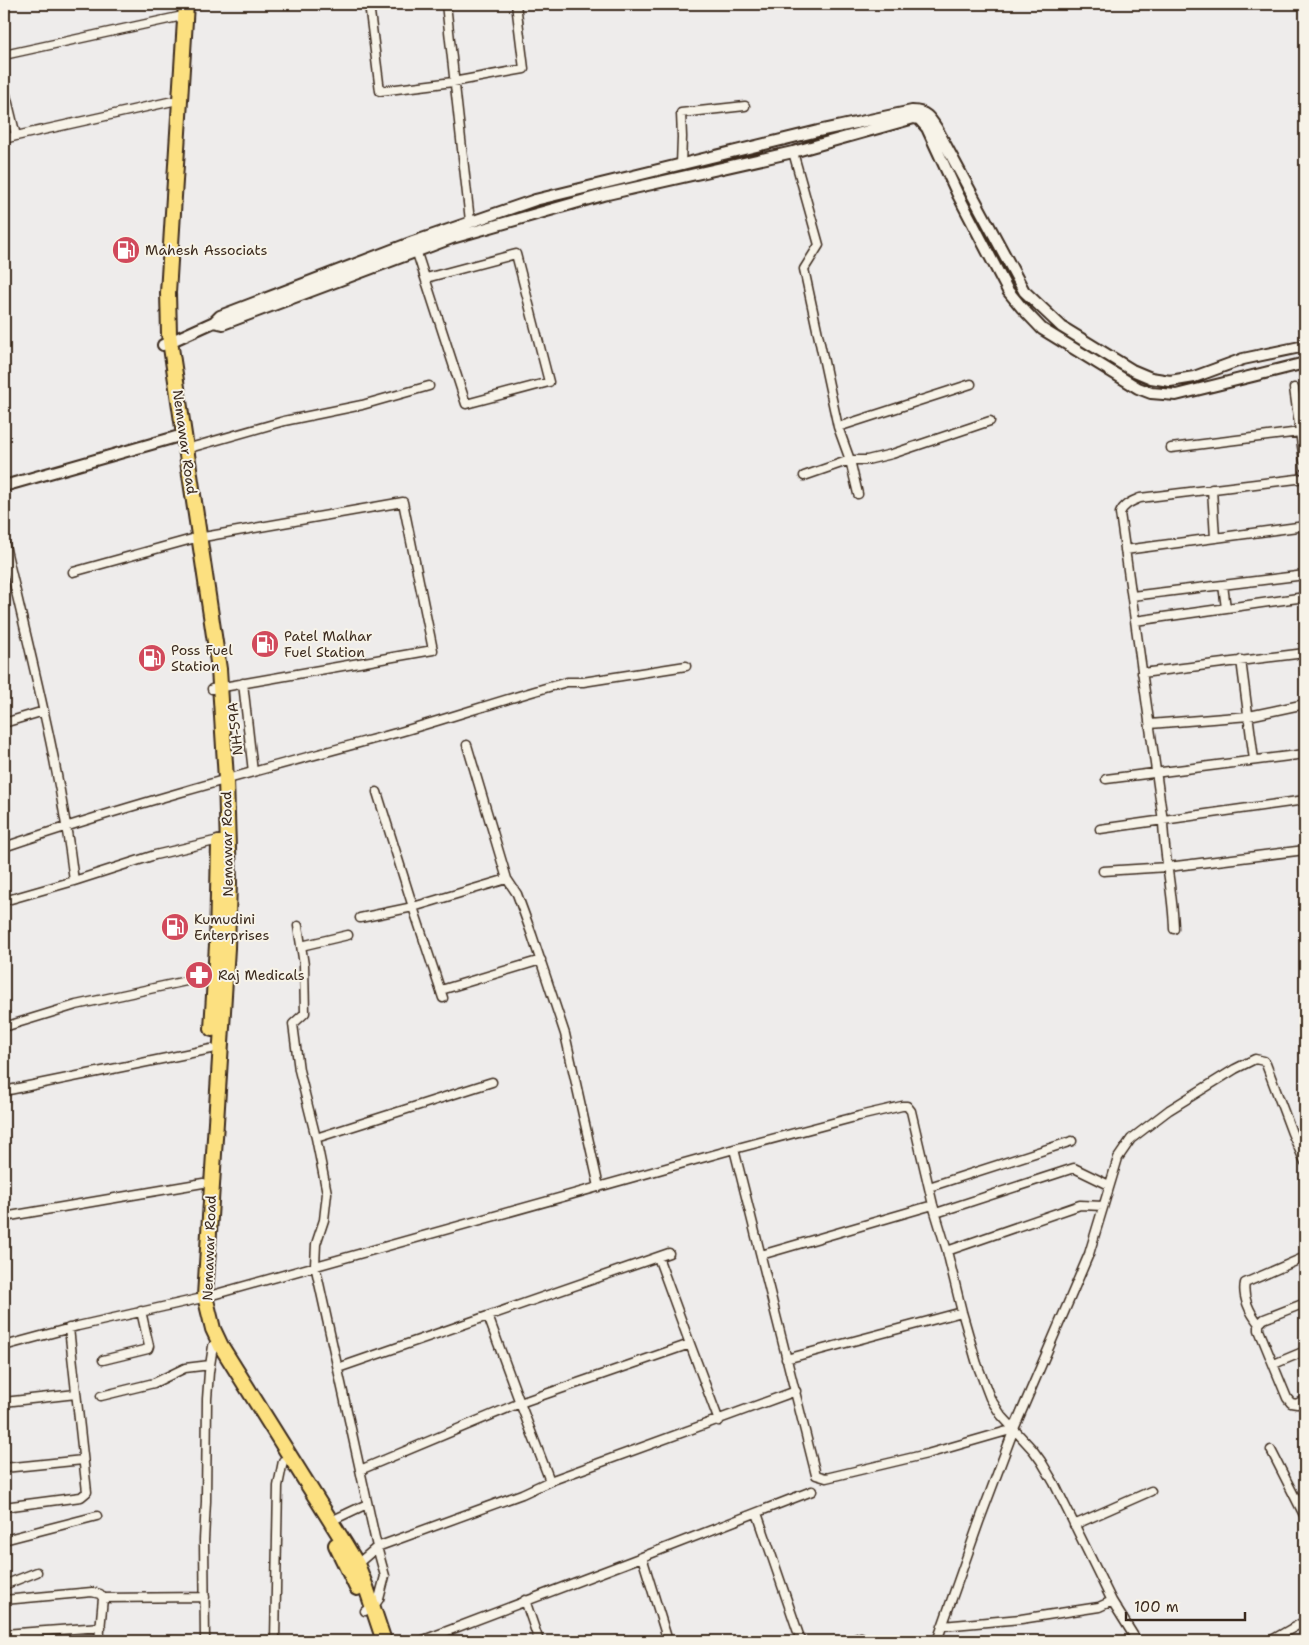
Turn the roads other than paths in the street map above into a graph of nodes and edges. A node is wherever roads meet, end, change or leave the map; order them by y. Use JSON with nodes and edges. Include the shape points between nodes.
{"nodes":[{"id":1,"x":186,"y":4,"type":"edge"},
{"id":2,"x":369,"y":4,"type":"edge"},
{"id":3,"x":446,"y":4,"type":"edge"},
{"id":4,"x":516,"y":4,"type":"edge"},
{"id":5,"x":178,"y":11,"type":"edge"},
{"id":6,"x":4,"y":55,"type":"edge"},
{"id":7,"x":453,"y":82,"type":"junction"},
{"id":8,"x":4,"y":87,"type":"edge"},
{"id":9,"x":173,"y":101,"type":"junction"},
{"id":10,"x":745,"y":106,"type":"dead end"},
{"id":11,"x":16,"y":136,"type":"junction"},
{"id":12,"x":4,"y":138,"type":"edge"},
{"id":13,"x":746,"y":149,"type":"junction"},
{"id":14,"x":793,"y":152,"type":"junction"},
{"id":15,"x":749,"y":163,"type":"junction"},
{"id":16,"x":681,"y":164,"type":"junction"},
{"id":17,"x":470,"y":221,"type":"junction"},
{"id":18,"x":415,"y":247,"type":"junction"},
{"id":19,"x":426,"y":278,"type":"junction"},
{"id":20,"x":166,"y":343,"type":"junction"},
{"id":21,"x":1305,"y":346,"type":"edge"},
{"id":22,"x":1305,"y":363,"type":"edge"},
{"id":23,"x":971,"y":384,"type":"dead end"},
{"id":24,"x":429,"y":386,"type":"dead end"},
{"id":25,"x":1294,"y":388,"type":"dead end"},
{"id":26,"x":1302,"y":418,"type":"edge"},
{"id":27,"x":990,"y":421,"type":"dead end"},
{"id":28,"x":838,"y":427,"type":"junction"},
{"id":29,"x":1300,"y":432,"type":"junction"},
{"id":30,"x":176,"y":437,"type":"junction"},
{"id":31,"x":1171,"y":448,"type":"dead end"},
{"id":32,"x":186,"y":449,"type":"junction"},
{"id":33,"x":850,"y":460,"type":"junction"},
{"id":34,"x":1305,"y":467,"type":"edge"},
{"id":35,"x":804,"y":476,"type":"dead end"},
{"id":36,"x":1305,"y":478,"type":"edge"},
{"id":37,"x":4,"y":486,"type":"edge"},
{"id":38,"x":1212,"y":489,"type":"junction"},
{"id":39,"x":858,"y":494,"type":"dead end"},
{"id":40,"x":1305,"y":526,"type":"edge"},
{"id":41,"x":196,"y":538,"type":"junction"},
{"id":42,"x":1215,"y":538,"type":"junction"},
{"id":43,"x":4,"y":540,"type":"edge"},
{"id":44,"x":1125,"y":550,"type":"junction"},
{"id":45,"x":73,"y":572,"type":"dead end"},
{"id":46,"x":1305,"y":575,"type":"edge"},
{"id":47,"x":1223,"y":585,"type":"junction"},
{"id":48,"x":1132,"y":596,"type":"junction"},
{"id":49,"x":1305,"y":597,"type":"edge"},
{"id":50,"x":1226,"y":608,"type":"junction"},
{"id":51,"x":1135,"y":621,"type":"junction"},
{"id":52,"x":1305,"y":653,"type":"edge"},
{"id":53,"x":1240,"y":660,"type":"junction"},
{"id":54,"x":686,"y":666,"type":"dead end"},
{"id":55,"x":1142,"y":673,"type":"junction"},
{"id":56,"x":243,"y":683,"type":"junction"},
{"id":57,"x":216,"y":688,"type":"junction"},
{"id":58,"x":1305,"y":704,"type":"edge"},
{"id":59,"x":44,"y":711,"type":"junction"},
{"id":60,"x":1248,"y":716,"type":"junction"},
{"id":61,"x":4,"y":723,"type":"edge"},
{"id":62,"x":1150,"y":724,"type":"junction"},
{"id":63,"x":467,"y":745,"type":"dead end"},
{"id":64,"x":1305,"y":754,"type":"edge"},
{"id":65,"x":1254,"y":760,"type":"junction"},
{"id":66,"x":253,"y":772,"type":"junction"},
{"id":67,"x":1156,"y":772,"type":"junction"},
{"id":68,"x":1106,"y":779,"type":"dead end"},
{"id":69,"x":222,"y":780,"type":"junction"},
{"id":70,"x":377,"y":792,"type":"dead end"},
{"id":71,"x":1305,"y":800,"type":"edge"},
{"id":72,"x":1163,"y":821,"type":"junction"},
{"id":73,"x":68,"y":826,"type":"junction"},
{"id":74,"x":1100,"y":829,"type":"dead end"},
{"id":75,"x":219,"y":840,"type":"junction"},
{"id":76,"x":4,"y":847,"type":"edge"},
{"id":77,"x":1305,"y":850,"type":"edge"},
{"id":78,"x":1168,"y":867,"type":"junction"},
{"id":79,"x":1103,"y":871,"type":"dead end"},
{"id":80,"x":507,"y":879,"type":"junction"},
{"id":81,"x":74,"y":881,"type":"junction"},
{"id":82,"x":4,"y":901,"type":"edge"},
{"id":83,"x":413,"y":907,"type":"junction"},
{"id":84,"x":360,"y":918,"type":"dead end"},
{"id":85,"x":298,"y":926,"type":"dead end"},
{"id":86,"x":1174,"y":929,"type":"dead end"},
{"id":87,"x":348,"y":935,"type":"dead end"},
{"id":88,"x":301,"y":946,"type":"junction"},
{"id":89,"x":221,"y":948,"type":"junction"},
{"id":90,"x":541,"y":960,"type":"junction"},
{"id":91,"x":214,"y":975,"type":"junction"},
{"id":92,"x":4,"y":1027,"type":"edge"},
{"id":93,"x":211,"y":1049,"type":"junction"},
{"id":94,"x":492,"y":1082,"type":"dead end"},
{"id":95,"x":4,"y":1091,"type":"edge"},
{"id":96,"x":316,"y":1138,"type":"junction"},
{"id":97,"x":1072,"y":1141,"type":"dead end"},
{"id":98,"x":734,"y":1149,"type":"junction"},
{"id":99,"x":1305,"y":1162,"type":"edge"},
{"id":100,"x":203,"y":1183,"type":"junction"},
{"id":101,"x":1109,"y":1186,"type":"junction"},
{"id":102,"x":599,"y":1187,"type":"junction"},
{"id":103,"x":929,"y":1187,"type":"junction"},
{"id":104,"x":1103,"y":1206,"type":"junction"},
{"id":105,"x":934,"y":1209,"type":"junction"},
{"id":106,"x":4,"y":1217,"type":"edge"},
{"id":107,"x":203,"y":1237,"type":"junction"},
{"id":108,"x":947,"y":1251,"type":"junction"},
{"id":109,"x":668,"y":1253,"type":"dead end"},
{"id":110,"x":761,"y":1255,"type":"junction"},
{"id":111,"x":658,"y":1257,"type":"junction"},
{"id":112,"x":1305,"y":1257,"type":"edge"},
{"id":113,"x":315,"y":1265,"type":"junction"},
{"id":114,"x":201,"y":1297,"type":"junction"},
{"id":115,"x":1305,"y":1303,"type":"edge"},
{"id":116,"x":141,"y":1311,"type":"junction"},
{"id":117,"x":962,"y":1312,"type":"junction"},
{"id":118,"x":488,"y":1316,"type":"junction"},
{"id":119,"x":1259,"y":1324,"type":"junction"},
{"id":120,"x":69,"y":1328,"type":"junction"},
{"id":121,"x":690,"y":1344,"type":"junction"},
{"id":122,"x":4,"y":1346,"type":"edge"},
{"id":123,"x":213,"y":1346,"type":"junction"},
{"id":124,"x":1305,"y":1351,"type":"edge"},
{"id":125,"x":786,"y":1359,"type":"junction"},
{"id":126,"x":103,"y":1360,"type":"dead end"},
{"id":127,"x":1274,"y":1364,"type":"junction"},
{"id":128,"x":210,"y":1365,"type":"junction"},
{"id":129,"x":338,"y":1368,"type":"junction"},
{"id":130,"x":796,"y":1391,"type":"junction"},
{"id":131,"x":76,"y":1394,"type":"junction"},
{"id":132,"x":101,"y":1396,"type":"dead end"},
{"id":133,"x":1305,"y":1400,"type":"edge"},
{"id":134,"x":4,"y":1402,"type":"edge"},
{"id":135,"x":520,"y":1404,"type":"junction"},
{"id":136,"x":718,"y":1421,"type":"junction"},
{"id":137,"x":1014,"y":1430,"type":"junction"},
{"id":138,"x":1271,"y":1450,"type":"dead end"},
{"id":139,"x":83,"y":1460,"type":"junction"},
{"id":140,"x":283,"y":1461,"type":"junction"},
{"id":141,"x":4,"y":1468,"type":"edge"},
{"id":142,"x":360,"y":1470,"type":"junction"},
{"id":143,"x":550,"y":1481,"type":"junction"},
{"id":144,"x":812,"y":1491,"type":"dead end"},
{"id":145,"x":1151,"y":1491,"type":"dead end"},
{"id":146,"x":367,"y":1504,"type":"junction"},
{"id":147,"x":4,"y":1507,"type":"edge"},
{"id":148,"x":757,"y":1513,"type":"junction"},
{"id":149,"x":97,"y":1516,"type":"dead end"},
{"id":150,"x":1305,"y":1517,"type":"edge"},
{"id":151,"x":331,"y":1521,"type":"junction"},
{"id":152,"x":1074,"y":1525,"type":"junction"},
{"id":153,"x":4,"y":1540,"type":"edge"},
{"id":154,"x":377,"y":1547,"type":"junction"},
{"id":155,"x":642,"y":1556,"type":"junction"},
{"id":156,"x":353,"y":1568,"type":"junction"},
{"id":157,"x":37,"y":1572,"type":"dead end"},
{"id":158,"x":4,"y":1585,"type":"edge"},
{"id":159,"x":205,"y":1597,"type":"junction"},
{"id":160,"x":103,"y":1598,"type":"junction"},
{"id":161,"x":4,"y":1600,"type":"edge"},
{"id":162,"x":526,"y":1600,"type":"junction"},
{"id":163,"x":1112,"y":1601,"type":"junction"},
{"id":164,"x":369,"y":1609,"type":"junction"},
{"id":165,"x":1305,"y":1622,"type":"edge"},
{"id":166,"x":942,"y":1626,"type":"junction"},
{"id":167,"x":101,"y":1627,"type":"junction"},
{"id":168,"x":4,"y":1634,"type":"edge"},
{"id":169,"x":861,"y":1637,"type":"dead end"},
{"id":170,"x":99,"y":1641,"type":"edge"},
{"id":171,"x":204,"y":1641,"type":"edge"},
{"id":172,"x":275,"y":1641,"type":"edge"},
{"id":173,"x":375,"y":1641,"type":"edge"},
{"id":174,"x":384,"y":1641,"type":"edge"},
{"id":175,"x":421,"y":1641,"type":"edge"},
{"id":176,"x":539,"y":1641,"type":"edge"},
{"id":177,"x":668,"y":1641,"type":"edge"},
{"id":178,"x":801,"y":1641,"type":"edge"},
{"id":179,"x":850,"y":1641,"type":"edge"},
{"id":180,"x":937,"y":1641,"type":"edge"},
{"id":181,"x":1137,"y":1641,"type":"edge"},
{"id":182,"x":1270,"y":1641,"type":"edge"}],
"edges":[{"from":1,"to":20,"type":"highway","name":"Nemawar Road"},
{"from":2,"to":7,"type":"street","via":[[380,91]]},
{"from":3,"to":7,"type":"street"},
{"from":4,"to":7,"type":"street","via":[[524,69]]},
{"from":5,"to":6,"type":"street"},
{"from":5,"to":9,"type":"highway","name":"Nemawar Road"},
{"from":7,"to":17,"type":"street"},
{"from":8,"to":11,"type":"street"},
{"from":9,"to":11,"type":"street"},
{"from":9,"to":20,"type":"highway","name":"Nemawar Road","via":[[162,291]]},
{"from":10,"to":16,"type":"street","via":[[681,113]]},
{"from":11,"to":12,"type":"street"},
{"from":13,"to":15,"type":"street"},
{"from":13,"to":16,"type":"street"},
{"from":13,"to":21,"type":"street","via":[[919,111],[927,114],[937,129],[1024,291],[1062,327],[1124,365],[1151,378],[1170,381],[1194,377],[1243,359]]},
{"from":14,"to":15,"type":"street"},
{"from":14,"to":22,"type":"street","via":[[919,119],[927,128],[1008,291],[1042,329],[1138,388],[1152,393],[1176,394]]},
{"from":14,"to":28,"type":"street","via":[[819,245],[804,269]]},
{"from":15,"to":18,"type":"street","via":[[602,195]]},
{"from":16,"to":17,"type":"street","via":[[535,200]]},
{"from":17,"to":18,"type":"street"},
{"from":18,"to":19,"type":"street"},
{"from":18,"to":20,"type":"street","via":[[220,316],[214,322]]},
{"from":19,"to":19,"type":"street","via":[[466,404],[549,382],[516,254]]},
{"from":20,"to":30,"type":"highway","name":"Nemawar Road"},
{"from":20,"to":32,"type":"highway","name":"Nemawar Road"},
{"from":23,"to":28,"type":"street"},
{"from":24,"to":32,"type":"street","via":[[362,406],[284,421]]},
{"from":25,"to":26,"type":"street"},
{"from":26,"to":29,"type":"street"},
{"from":27,"to":33,"type":"street","via":[[892,454]]},
{"from":28,"to":33,"type":"street"},
{"from":29,"to":31,"type":"street"},
{"from":29,"to":34,"type":"street"},
{"from":30,"to":37,"type":"street"},
{"from":30,"to":41,"type":"highway","name":"Nemawar Road"},
{"from":32,"to":41,"type":"highway","name":"Nemawar Road"},
{"from":33,"to":35,"type":"street"},
{"from":33,"to":39,"type":"street"},
{"from":36,"to":38,"type":"street"},
{"from":38,"to":42,"type":"street"},
{"from":38,"to":44,"type":"street","via":[[1129,502],[1120,513]]},
{"from":40,"to":42,"type":"street"},
{"from":41,"to":45,"type":"street"},
{"from":41,"to":56,"type":"street","via":[[403,502],[433,650]]},
{"from":41,"to":57,"type":"highway","name":"Nemawar Road"},
{"from":42,"to":44,"type":"street"},
{"from":43,"to":59,"type":"street"},
{"from":44,"to":48,"type":"street"},
{"from":46,"to":47,"type":"street"},
{"from":47,"to":48,"type":"street"},
{"from":47,"to":50,"type":"street"},
{"from":48,"to":51,"type":"street"},
{"from":49,"to":50,"type":"street"},
{"from":50,"to":51,"type":"street"},
{"from":51,"to":55,"type":"street"},
{"from":52,"to":53,"type":"street"},
{"from":53,"to":55,"type":"street"},
{"from":53,"to":60,"type":"street"},
{"from":54,"to":66,"type":"street","via":[[567,682]]},
{"from":55,"to":62,"type":"street"},
{"from":56,"to":57,"type":"street"},
{"from":56,"to":66,"type":"street","name":"NH-59A"},
{"from":57,"to":69,"type":"highway","name":"Nemawar Road"},
{"from":58,"to":60,"type":"street"},
{"from":59,"to":61,"type":"street"},
{"from":59,"to":73,"type":"street"},
{"from":60,"to":62,"type":"street"},
{"from":60,"to":65,"type":"street"},
{"from":62,"to":67,"type":"street"},
{"from":63,"to":80,"type":"street"},
{"from":64,"to":65,"type":"street"},
{"from":65,"to":67,"type":"street"},
{"from":66,"to":69,"type":"street"},
{"from":67,"to":68,"type":"street"},
{"from":67,"to":72,"type":"street"},
{"from":69,"to":73,"type":"street"},
{"from":69,"to":75,"type":"highway","name":"Nemawar Road"},
{"from":69,"to":89,"type":"highway","name":"Nemawar Road","via":[[229,883]]},
{"from":70,"to":83,"type":"street"},
{"from":71,"to":72,"type":"street"},
{"from":72,"to":74,"type":"street"},
{"from":72,"to":78,"type":"street"},
{"from":73,"to":76,"type":"street"},
{"from":73,"to":81,"type":"street"},
{"from":75,"to":81,"type":"street","via":[[154,855]]},
{"from":75,"to":89,"type":"highway","name":"Nemawar Road"},
{"from":77,"to":78,"type":"street"},
{"from":78,"to":79,"type":"street"},
{"from":78,"to":86,"type":"street"},
{"from":80,"to":83,"type":"street"},
{"from":80,"to":90,"type":"street","via":[[517,894]]},
{"from":81,"to":82,"type":"street"},
{"from":83,"to":84,"type":"street"},
{"from":83,"to":90,"type":"street","via":[[442,994]]},
{"from":85,"to":88,"type":"street"},
{"from":87,"to":88,"type":"street"},
{"from":88,"to":96,"type":"street","via":[[305,1013],[293,1024],[299,1070]]},
{"from":89,"to":91,"type":"highway","name":"Nemawar Road"},
{"from":89,"to":107,"type":"highway","name":"Nemawar Road"},
{"from":90,"to":102,"type":"street","via":[[565,1034]]},
{"from":91,"to":92,"type":"street","via":[[76,1005]]},
{"from":91,"to":93,"type":"highway","name":"Nemawar Road"},
{"from":93,"to":95,"type":"street"},
{"from":93,"to":100,"type":"highway","name":"Nemawar Road"},
{"from":94,"to":96,"type":"street"},
{"from":96,"to":113,"type":"street","via":[[326,1193]]},
{"from":97,"to":103,"type":"street"},
{"from":98,"to":102,"type":"street"},
{"from":98,"to":103,"type":"street","via":[[906,1106],[911,1111]]},
{"from":98,"to":110,"type":"street"},
{"from":99,"to":101,"type":"street","via":[[1266,1064],[1255,1059],[1170,1110],[1131,1139],[1118,1158]]},
{"from":100,"to":106,"type":"street"},
{"from":100,"to":107,"type":"highway","name":"Nemawar Road"},
{"from":101,"to":104,"type":"street"},
{"from":101,"to":105,"type":"street","via":[[1074,1168]]},
{"from":102,"to":113,"type":"street"},
{"from":103,"to":105,"type":"street"},
{"from":104,"to":108,"type":"street","via":[[1080,1205]]},
{"from":104,"to":137,"type":"street","via":[[1088,1254]]},
{"from":105,"to":108,"type":"street"},
{"from":105,"to":110,"type":"street"},
{"from":107,"to":114,"type":"highway","name":"Nemawar Road","via":[[196,1287]]},
{"from":108,"to":117,"type":"street"},
{"from":109,"to":111,"type":"street"},
{"from":110,"to":125,"type":"street"},
{"from":111,"to":118,"type":"street"},
{"from":111,"to":121,"type":"street"},
{"from":112,"to":119,"type":"street","via":[[1245,1283],[1243,1290],[1252,1316]]},
{"from":113,"to":114,"type":"street"},
{"from":113,"to":129,"type":"street"},
{"from":114,"to":116,"type":"street"},
{"from":114,"to":123,"type":"highway","name":"Nemawar Road","via":[[200,1316]]},
{"from":114,"to":151,"type":"highway","name":"Nemawar Road","via":[[221,1346]]},
{"from":115,"to":119,"type":"street"},
{"from":116,"to":120,"type":"street"},
{"from":116,"to":126,"type":"street","via":[[148,1349]]},
{"from":117,"to":125,"type":"street"},
{"from":117,"to":137,"type":"street","via":[[990,1398]]},
{"from":118,"to":129,"type":"street"},
{"from":118,"to":135,"type":"street"},
{"from":119,"to":127,"type":"street"},
{"from":120,"to":122,"type":"street"},
{"from":120,"to":131,"type":"street"},
{"from":121,"to":135,"type":"street"},
{"from":121,"to":136,"type":"street"},
{"from":123,"to":128,"type":"street"},
{"from":123,"to":140,"type":"highway","name":"Nemawar Road"},
{"from":124,"to":127,"type":"street"},
{"from":125,"to":130,"type":"street"},
{"from":127,"to":133,"type":"street","via":[[1291,1403]]},
{"from":128,"to":132,"type":"street","via":[[184,1368],[154,1383]]},
{"from":128,"to":159,"type":"street"},
{"from":129,"to":142,"type":"street"},
{"from":130,"to":136,"type":"street"},
{"from":130,"to":137,"type":"street","via":[[816,1475],[826,1478]]},
{"from":131,"to":134,"type":"street"},
{"from":131,"to":139,"type":"street"},
{"from":135,"to":142,"type":"street"},
{"from":135,"to":143,"type":"street"},
{"from":136,"to":143,"type":"street"},
{"from":137,"to":152,"type":"street","via":[[1041,1461]]},
{"from":137,"to":166,"type":"street"},
{"from":138,"to":150,"type":"street"},
{"from":139,"to":141,"type":"street"},
{"from":139,"to":147,"type":"street","via":[[87,1489],[81,1497]]},
{"from":140,"to":156,"type":"highway","name":"Nemawar Road"},
{"from":140,"to":172,"type":"street","via":[[278,1486]]},
{"from":142,"to":146,"type":"street"},
{"from":143,"to":154,"type":"street"},
{"from":144,"to":148,"type":"street"},
{"from":145,"to":152,"type":"street"},
{"from":146,"to":151,"type":"street"},
{"from":146,"to":154,"type":"street"},
{"from":148,"to":155,"type":"street"},
{"from":148,"to":178,"type":"street"},
{"from":149,"to":153,"type":"street"},
{"from":151,"to":156,"type":"highway","name":"Nemawar Road"},
{"from":152,"to":163,"type":"street"},
{"from":154,"to":156,"type":"street"},
{"from":154,"to":164,"type":"street","via":[[385,1576],[379,1599]]},
{"from":155,"to":162,"type":"street"},
{"from":155,"to":177,"type":"street"},
{"from":156,"to":164,"type":"highway","name":"Nemawar Road"},
{"from":157,"to":158,"type":"street"},
{"from":159,"to":160,"type":"street"},
{"from":159,"to":171,"type":"street"},
{"from":160,"to":161,"type":"street","via":[[92,1592]]},
{"from":160,"to":167,"type":"street"},
{"from":162,"to":175,"type":"street"},
{"from":162,"to":176,"type":"street"},
{"from":163,"to":166,"type":"street","via":[[1099,1607],[1021,1619]]},
{"from":163,"to":181,"type":"street"},
{"from":164,"to":173,"type":"highway","name":"Nemawar Road"},
{"from":164,"to":174,"type":"highway","name":"Nemawar Road"},
{"from":165,"to":182,"type":"street"},
{"from":166,"to":180,"type":"street"},
{"from":167,"to":168,"type":"street"},
{"from":167,"to":170,"type":"street"},
{"from":169,"to":179,"type":"street"}]}
